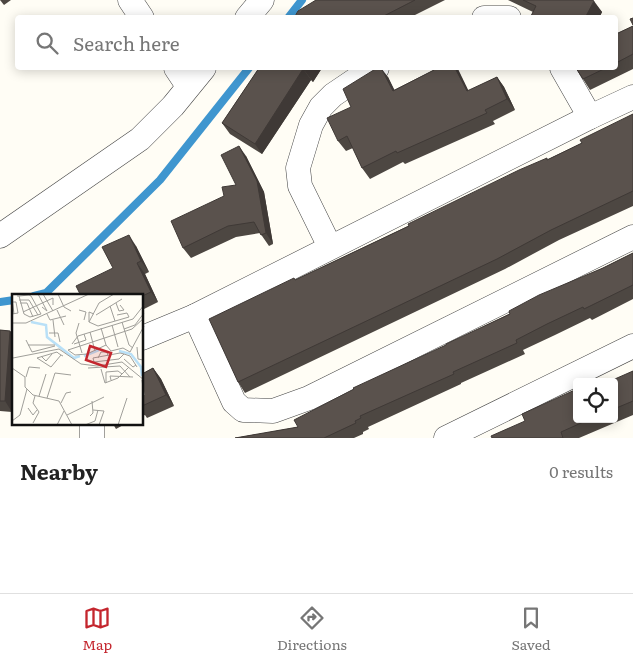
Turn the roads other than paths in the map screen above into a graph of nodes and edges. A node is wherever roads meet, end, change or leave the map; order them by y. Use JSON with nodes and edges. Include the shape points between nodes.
{"nodes":[{"id":1,"x":130,"y":0,"type":"edge"},
{"id":2,"x":262,"y":0,"type":"edge"},
{"id":3,"x":140,"y":15,"type":"edge"},
{"id":4,"x":250,"y":15,"type":"edge"},
{"id":5,"x":199,"y":70,"type":"edge"},
{"id":6,"x":372,"y":70,"type":"edge"},
{"id":7,"x":563,"y":70,"type":"edge"},
{"id":8,"x":182,"y":77,"type":"edge"},
{"id":9,"x":633,"y":97,"type":"edge"},
{"id":10,"x":590,"y":117,"type":"junction"},
{"id":11,"x":0,"y":236,"type":"edge"},
{"id":12,"x":633,"y":237,"type":"edge"},
{"id":13,"x":330,"y":247,"type":"junction"},
{"id":14,"x":195,"y":316,"type":"junction"},
{"id":15,"x":144,"y":337,"type":"edge"},
{"id":16,"x":633,"y":346,"type":"edge"},
{"id":17,"x":446,"y":438,"type":"edge"}],
"edges":[{"from":1,"to":3,"type":"street"},
{"from":2,"to":4,"type":"street"},
{"from":5,"to":8,"type":"street"},
{"from":6,"to":13,"type":"street","via":[[333,95],[321,107],[311,125],[298,168],[300,186]]},
{"from":7,"to":10,"type":"street"},
{"from":8,"to":11,"type":"street","via":[[173,106],[140,139]]},
{"from":9,"to":10,"type":"street"},
{"from":10,"to":13,"type":"street"},
{"from":12,"to":14,"type":"street","via":[[310,398],[273,411],[243,410],[234,402]]},
{"from":13,"to":14,"type":"street"},
{"from":14,"to":15,"type":"street"},
{"from":16,"to":17,"type":"street"}]}
